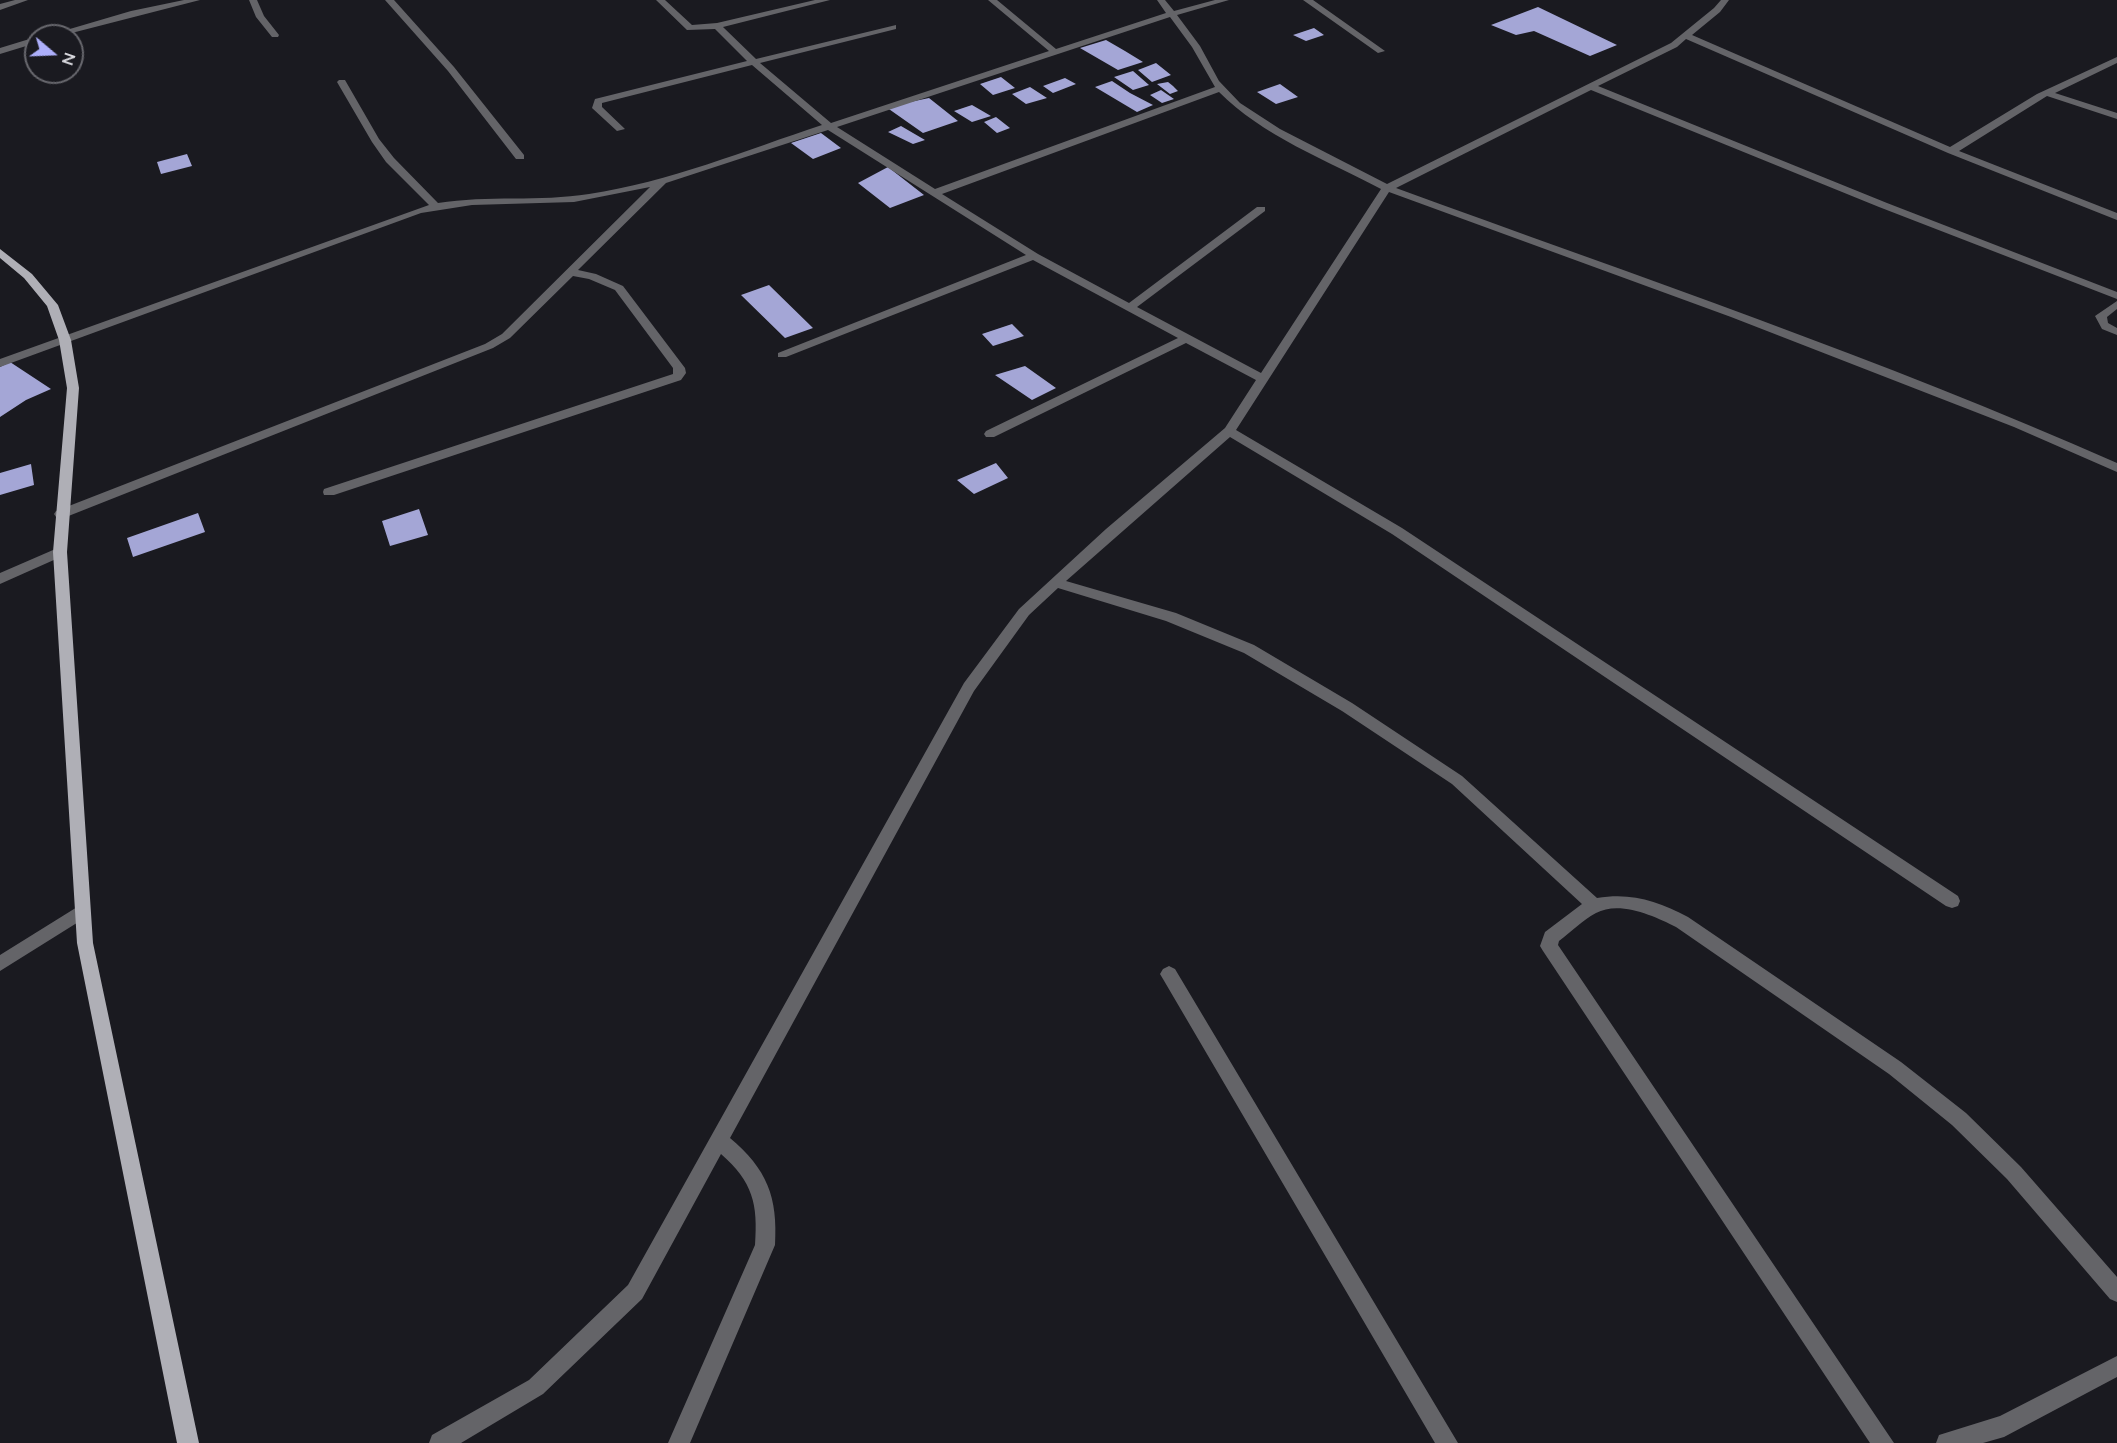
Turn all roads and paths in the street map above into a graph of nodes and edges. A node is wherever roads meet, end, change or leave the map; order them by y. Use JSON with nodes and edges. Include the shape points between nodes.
{"nodes":[{"id":1,"x":24,"y":0,"type":"edge"},
{"id":2,"x":196,"y":0,"type":"edge"},
{"id":3,"x":253,"y":0,"type":"edge"},
{"id":4,"x":390,"y":0,"type":"edge"},
{"id":5,"x":660,"y":0,"type":"edge"},
{"id":6,"x":826,"y":0,"type":"edge"},
{"id":7,"x":992,"y":0,"type":"edge"},
{"id":8,"x":1161,"y":0,"type":"edge"},
{"id":9,"x":1225,"y":0,"type":"edge"},
{"id":10,"x":1307,"y":0,"type":"edge"},
{"id":11,"x":1725,"y":0,"type":"edge"},
{"id":12,"x":0,"y":8,"type":"edge"},
{"id":13,"x":1172,"y":14,"type":"junction"},
{"id":14,"x":717,"y":26,"type":"junction"},
{"id":15,"x":84,"y":27,"type":"edge"},
{"id":16,"x":893,"y":27,"type":"dead end"},
{"id":17,"x":275,"y":35,"type":"dead end"},
{"id":18,"x":1686,"y":36,"type":"junction"},
{"id":19,"x":24,"y":44,"type":"edge"},
{"id":20,"x":0,"y":51,"type":"edge"},
{"id":21,"x":1381,"y":51,"type":"dead end"},
{"id":22,"x":1055,"y":52,"type":"junction"},
{"id":23,"x":2117,"y":60,"type":"edge"},
{"id":24,"x":752,"y":61,"type":"junction"},
{"id":25,"x":342,"y":82,"type":"dead end"},
{"id":26,"x":1221,"y":87,"type":"junction"},
{"id":27,"x":1591,"y":87,"type":"junction"},
{"id":28,"x":2047,"y":93,"type":"junction"},
{"id":29,"x":2117,"y":116,"type":"edge"},
{"id":30,"x":828,"y":126,"type":"junction"},
{"id":31,"x":620,"y":129,"type":"dead end"},
{"id":32,"x":1951,"y":150,"type":"junction"},
{"id":33,"x":520,"y":157,"type":"dead end"},
{"id":34,"x":662,"y":181,"type":"junction"},
{"id":35,"x":1387,"y":188,"type":"junction"},
{"id":36,"x":934,"y":193,"type":"junction"},
{"id":37,"x":435,"y":206,"type":"junction"},
{"id":38,"x":1261,"y":209,"type":"dead end"},
{"id":39,"x":2117,"y":217,"type":"edge"},
{"id":40,"x":0,"y":252,"type":"edge"},
{"id":41,"x":1034,"y":256,"type":"junction"},
{"id":42,"x":571,"y":272,"type":"junction"},
{"id":43,"x":2117,"y":296,"type":"edge"},
{"id":44,"x":2117,"y":304,"type":"edge"},
{"id":45,"x":1130,"y":308,"type":"junction"},
{"id":46,"x":2117,"y":332,"type":"edge"},
{"id":47,"x":1187,"y":339,"type":"junction"},
{"id":48,"x":65,"y":340,"type":"junction"},
{"id":49,"x":782,"y":355,"type":"dead end"},
{"id":50,"x":0,"y":363,"type":"edge"},
{"id":51,"x":1262,"y":379,"type":"junction"},
{"id":52,"x":1229,"y":431,"type":"junction"},
{"id":53,"x":990,"y":434,"type":"dead end"},
{"id":54,"x":2117,"y":468,"type":"edge"},
{"id":55,"x":329,"y":492,"type":"dead end"},
{"id":56,"x":61,"y":514,"type":"junction"},
{"id":57,"x":60,"y":552,"type":"junction"},
{"id":58,"x":0,"y":579,"type":"edge"},
{"id":59,"x":1056,"y":583,"type":"junction"},
{"id":60,"x":1952,"y":901,"type":"dead end"},
{"id":61,"x":1594,"y":906,"type":"junction"},
{"id":62,"x":82,"y":910,"type":"junction"},
{"id":63,"x":0,"y":964,"type":"edge"},
{"id":64,"x":1170,"y":974,"type":"dead end"},
{"id":65,"x":718,"y":1139,"type":"junction"},
{"id":66,"x":2117,"y":1292,"type":"edge"},
{"id":67,"x":2117,"y":1366,"type":"edge"},
{"id":68,"x":188,"y":1443,"type":"edge"},
{"id":69,"x":440,"y":1443,"type":"edge"},
{"id":70,"x":679,"y":1443,"type":"edge"},
{"id":71,"x":1447,"y":1443,"type":"edge"},
{"id":72,"x":1883,"y":1443,"type":"edge"},
{"id":73,"x":1947,"y":1443,"type":"edge"}],
"edges":[{"from":1,"to":12,"type":"street"},
{"from":2,"to":15,"type":"street"},
{"from":3,"to":17,"type":"street","via":[[260,17]]},
{"from":4,"to":33,"type":"street"},
{"from":5,"to":14,"type":"street","via":[[690,28]]},
{"from":6,"to":14,"type":"street"},
{"from":7,"to":22,"type":"street"},
{"from":8,"to":13,"type":"street"},
{"from":9,"to":13,"type":"street"},
{"from":10,"to":21,"type":"street"},
{"from":11,"to":18,"type":"street"},
{"from":13,"to":22,"type":"street"},
{"from":13,"to":26,"type":"street"},
{"from":14,"to":24,"type":"street"},
{"from":16,"to":24,"type":"street"},
{"from":18,"to":27,"type":"street"},
{"from":18,"to":32,"type":"street"},
{"from":19,"to":20,"type":"street"},
{"from":22,"to":30,"type":"street"},
{"from":23,"to":28,"type":"street"},
{"from":24,"to":30,"type":"street"},
{"from":24,"to":31,"type":"street","via":[[598,101],[597,108]]},
{"from":25,"to":37,"type":"street","via":[[390,160]]},
{"from":26,"to":35,"type":"street","via":[[1237,105],[1277,131]]},
{"from":26,"to":36,"type":"street"},
{"from":27,"to":35,"type":"street"},
{"from":27,"to":43,"type":"street"},
{"from":28,"to":29,"type":"street"},
{"from":28,"to":32,"type":"street"},
{"from":30,"to":34,"type":"street"},
{"from":30,"to":36,"type":"street"},
{"from":32,"to":39,"type":"street"},
{"from":34,"to":37,"type":"street","via":[[611,194],[564,200],[477,201]]},
{"from":34,"to":42,"type":"street"},
{"from":35,"to":51,"type":"street"},
{"from":35,"to":54,"type":"street","via":[[1735,315],[2007,420]]},
{"from":36,"to":41,"type":"street"},
{"from":37,"to":48,"type":"street"},
{"from":38,"to":45,"type":"street"},
{"from":40,"to":48,"type":"main road","via":[[28,276],[52,305]]},
{"from":41,"to":45,"type":"street"},
{"from":41,"to":49,"type":"street"},
{"from":42,"to":55,"type":"street","via":[[619,288],[680,373]]},
{"from":42,"to":56,"type":"street","via":[[507,336],[489,346]]},
{"from":44,"to":46,"type":"street","via":[[2101,316],[2104,326]]},
{"from":45,"to":47,"type":"street"},
{"from":47,"to":51,"type":"street"},
{"from":47,"to":53,"type":"street"},
{"from":48,"to":50,"type":"street"},
{"from":48,"to":56,"type":"main road","via":[[73,388]]},
{"from":51,"to":52,"type":"street"},
{"from":52,"to":59,"type":"street"},
{"from":52,"to":60,"type":"street","via":[[1397,531]]},
{"from":56,"to":57,"type":"main road"},
{"from":57,"to":58,"type":"street"},
{"from":57,"to":62,"type":"main road"},
{"from":59,"to":61,"type":"street","via":[[1171,617],[1249,649],[1347,707],[1457,780]]},
{"from":59,"to":65,"type":"street","via":[[1024,612],[969,687]]},
{"from":61,"to":66,"type":"street","via":[[1648,904],[1682,922],[1895,1068],[1959,1119],[2014,1173]]},
{"from":61,"to":72,"type":"street","via":[[1551,937],[1549,946]]},
{"from":62,"to":63,"type":"street"},
{"from":62,"to":68,"type":"main road","via":[[90,966]]},
{"from":64,"to":71,"type":"street"},
{"from":65,"to":69,"type":"street","via":[[635,1292],[536,1387]]},
{"from":65,"to":70,"type":"street","via":[[742,1160],[761,1188],[768,1218],[765,1245]]},
{"from":67,"to":73,"type":"street","via":[[2004,1425]]}]}
